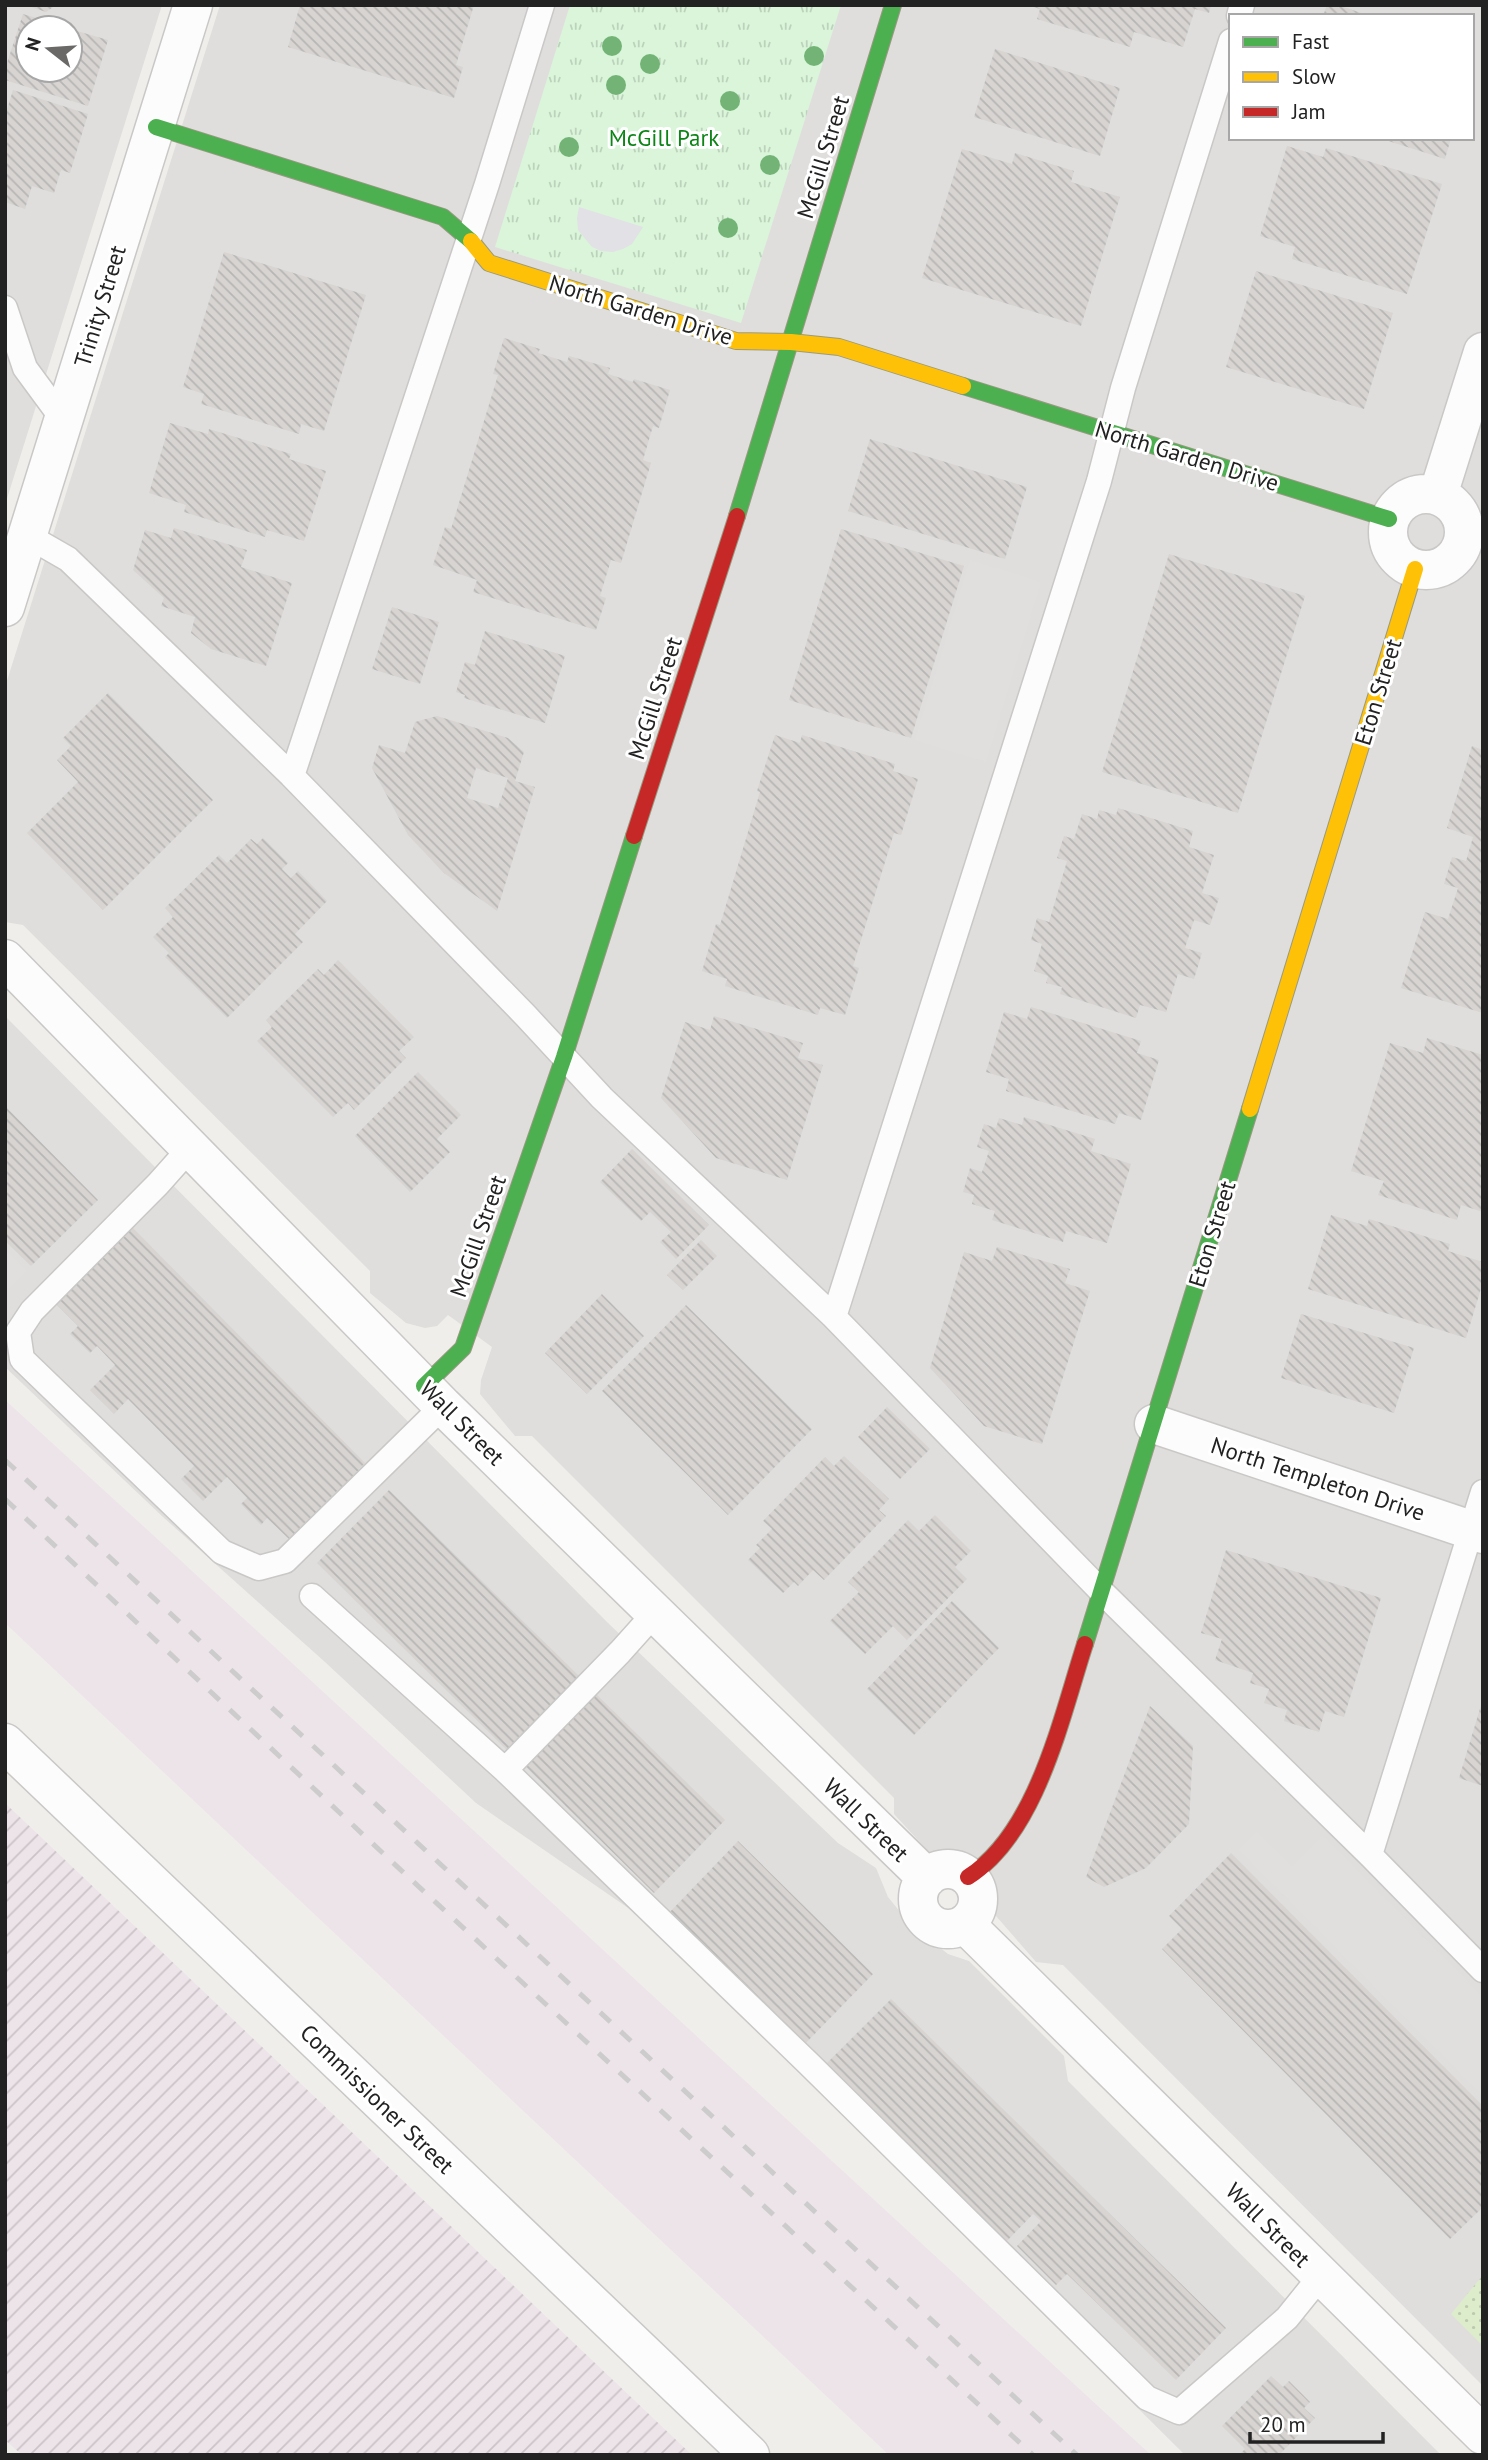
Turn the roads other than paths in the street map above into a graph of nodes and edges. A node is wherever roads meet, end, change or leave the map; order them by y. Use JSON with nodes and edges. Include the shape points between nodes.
{"nodes":[{"id":1,"x":193,"y":5,"type":"edge"},
{"id":2,"x":542,"y":5,"type":"edge"},
{"id":3,"x":893,"y":5,"type":"edge"},
{"id":4,"x":1229,"y":47,"type":"edge"},
{"id":5,"x":156,"y":127,"type":"junction"},
{"id":6,"x":468,"y":238,"type":"junction"},
{"id":7,"x":5,"y":308,"type":"edge"},
{"id":8,"x":791,"y":342,"type":"junction"},
{"id":9,"x":1483,"y":352,"type":"edge"},
{"id":10,"x":64,"y":421,"type":"junction"},
{"id":11,"x":1112,"y":432,"type":"junction"},
{"id":12,"x":1438,"y":495,"type":"junction"},
{"id":13,"x":1389,"y":519,"type":"junction"},
{"id":14,"x":28,"y":536,"type":"junction"},
{"id":15,"x":1473,"y":546,"type":"edge"},
{"id":16,"x":1415,"y":569,"type":"junction"},
{"id":17,"x":5,"y":607,"type":"edge"},
{"id":18,"x":292,"y":776,"type":"junction"},
{"id":19,"x":5,"y":959,"type":"edge"},
{"id":20,"x":564,"y":1057,"type":"junction"},
{"id":21,"x":191,"y":1147,"type":"junction"},
{"id":22,"x":834,"y":1317,"type":"junction"},
{"id":23,"x":434,"y":1396,"type":"junction"},
{"id":24,"x":1154,"y":1424,"type":"junction"},
{"id":25,"x":1483,"y":1492,"type":"edge"},
{"id":26,"x":1477,"y":1532,"type":"edge"},
{"id":27,"x":1102,"y":1592,"type":"junction"},
{"id":28,"x":312,"y":1596,"type":"dead end"},
{"id":29,"x":655,"y":1613,"type":"junction"},
{"id":30,"x":5,"y":1743,"type":"edge"},
{"id":31,"x":505,"y":1770,"type":"junction"},
{"id":32,"x":1370,"y":1855,"type":"junction"},
{"id":33,"x":968,"y":1877,"type":"junction"},
{"id":34,"x":927,"y":1878,"type":"junction"},
{"id":35,"x":965,"y":1924,"type":"junction"},
{"id":36,"x":1483,"y":1970,"type":"edge"},
{"id":37,"x":1320,"y":2277,"type":"junction"},
{"id":38,"x":1483,"y":2435,"type":"edge"},
{"id":39,"x":750,"y":2455,"type":"edge"}],
"edges":[{"from":1,"to":5,"type":"street","name":"Trinity Street"},
{"from":2,"to":6,"type":"lane"},
{"from":3,"to":8,"type":"street","name":"McGill Street"},
{"from":4,"to":11,"type":"lane"},
{"from":5,"to":6,"type":"street","name":"North Garden Drive","via":[[443,217]]},
{"from":5,"to":10,"type":"street","name":"Trinity Street"},
{"from":6,"to":8,"type":"street","name":"North Garden Drive","via":[[489,263],[736,341]]},
{"from":6,"to":18,"type":"lane"},
{"from":7,"to":10,"type":"lane","via":[[24,368]]},
{"from":8,"to":11,"type":"street","name":"North Garden Drive","via":[[839,347]]},
{"from":8,"to":20,"type":"street","name":"McGill Street"},
{"from":9,"to":12,"type":"street"},
{"from":10,"to":14,"type":"street","name":"Trinity Street"},
{"from":11,"to":13,"type":"street","name":"North Garden Drive"},
{"from":11,"to":22,"type":"lane"},
{"from":12,"to":13,"type":"street","via":[[1427,493],[1404,500]]},
{"from":12,"to":15,"type":"street","via":[[1449,501],[1463,520]]},
{"from":13,"to":16,"type":"street","via":[[1389,544],[1404,564]]},
{"from":14,"to":17,"type":"street","name":"Trinity Street"},
{"from":14,"to":18,"type":"lane","via":[[68,559]]},
{"from":15,"to":16,"type":"street","via":[[1450,562],[1427,571]]},
{"from":16,"to":24,"type":"street","name":"Eton Street"},
{"from":18,"to":20,"type":"lane"},
{"from":19,"to":21,"type":"street","name":"Wall Street"},
{"from":20,"to":22,"type":"lane"},
{"from":20,"to":23,"type":"street","name":"McGill Street","via":[[463,1348]]},
{"from":21,"to":23,"type":"street","name":"Wall Street"},
{"from":21,"to":23,"type":"lane","via":[[32,1311],[18,1332],[22,1359],[222,1552],[259,1568],[285,1561]]},
{"from":22,"to":27,"type":"lane"},
{"from":23,"to":29,"type":"street","name":"Wall Street"},
{"from":24,"to":26,"type":"street","name":"North Templeton Drive"},
{"from":24,"to":27,"type":"street","name":"Eton Street"},
{"from":25,"to":26,"type":"lane"},
{"from":26,"to":32,"type":"lane"},
{"from":27,"to":32,"type":"lane"},
{"from":27,"to":33,"type":"street","name":"Eton Street","via":[[1044,1771],[1024,1816],[982,1868]]},
{"from":28,"to":31,"type":"lane"},
{"from":29,"to":31,"type":"lane"},
{"from":29,"to":34,"type":"street","name":"Wall Street"},
{"from":30,"to":39,"type":"street","name":"Commissioner Street"},
{"from":31,"to":37,"type":"lane","via":[[1147,2398],[1179,2412],[1287,2318]]},
{"from":32,"to":36,"type":"lane"},
{"from":33,"to":34,"type":"street","via":[[942,1870]]},
{"from":33,"to":35,"type":"street","via":[[978,1901]]},
{"from":34,"to":35,"type":"street","via":[[918,1896],[922,1915],[947,1929]]},
{"from":35,"to":37,"type":"street","name":"Wall Street"},
{"from":37,"to":38,"type":"street","name":"Wall Street"}]}
